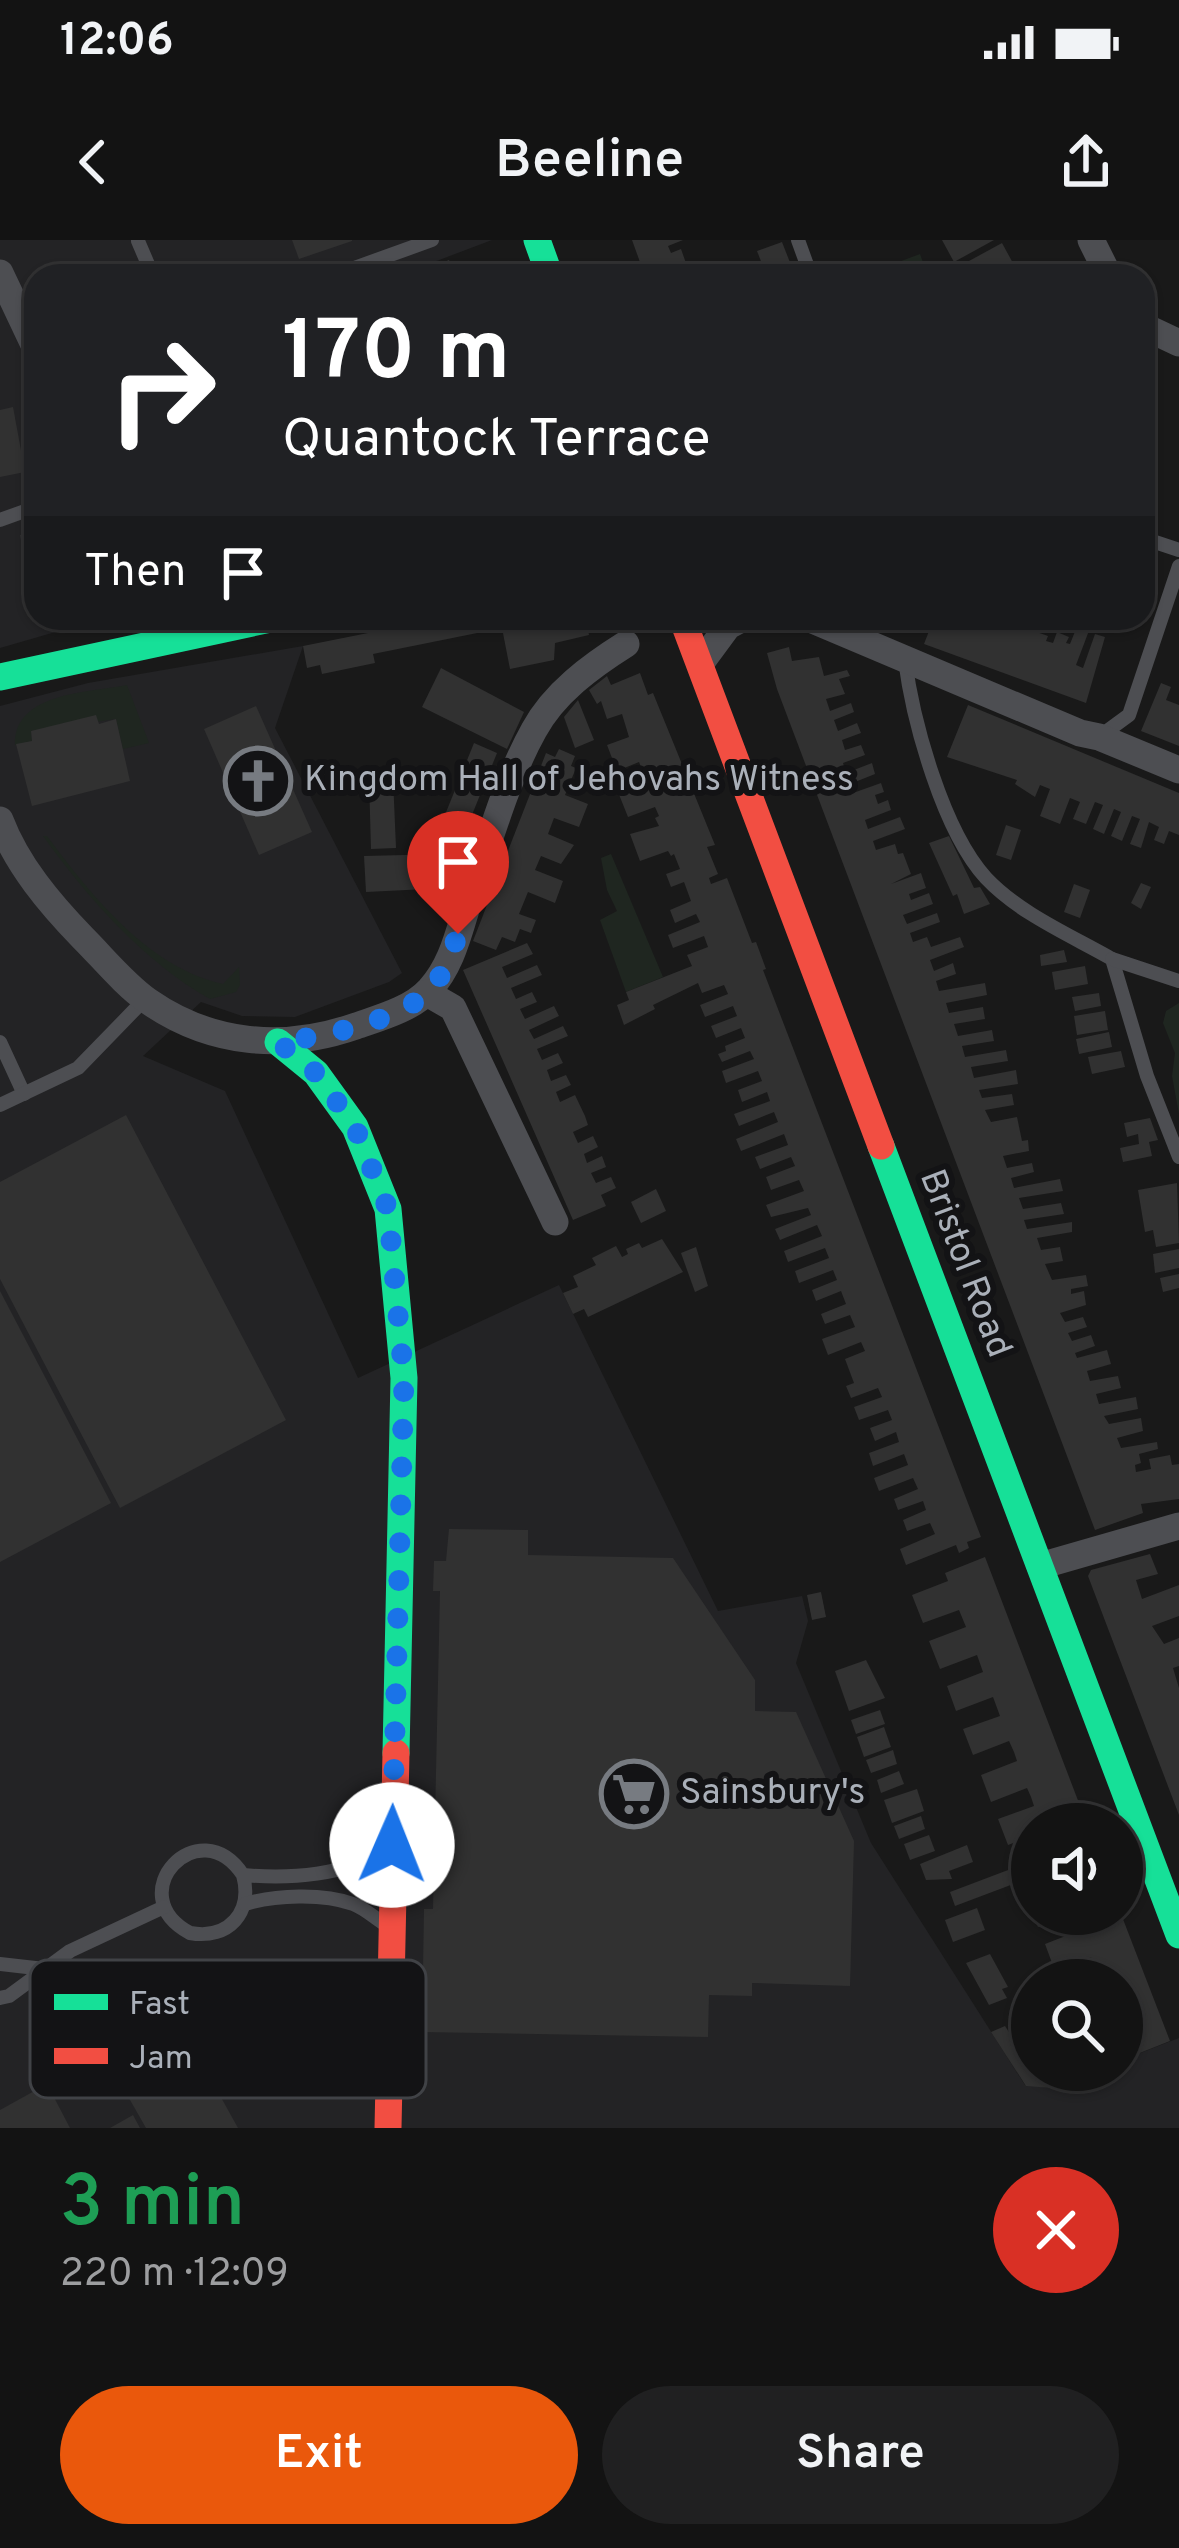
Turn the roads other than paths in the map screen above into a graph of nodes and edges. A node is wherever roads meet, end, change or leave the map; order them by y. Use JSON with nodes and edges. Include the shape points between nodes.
{"nodes":[{"id":1,"x":432,"y":240,"type":"edge"},
{"id":2,"x":365,"y":264,"type":"edge"},
{"id":3,"x":0,"y":273,"type":"edge"},
{"id":4,"x":24,"y":324,"type":"edge"},
{"id":5,"x":1179,"y":566,"type":"edge"},
{"id":6,"x":154,"y":630,"type":"edge"},
{"id":7,"x":687,"y":630,"type":"edge"},
{"id":8,"x":725,"y":630,"type":"edge"},
{"id":9,"x":838,"y":630,"type":"edge"},
{"id":10,"x":626,"y":644,"type":"dead end"},
{"id":11,"x":904,"y":657,"type":"junction"},
{"id":12,"x":700,"y":664,"type":"junction"},
{"id":13,"x":0,"y":677,"type":"edge"},
{"id":14,"x":1099,"y":736,"type":"junction"},
{"id":15,"x":1179,"y":770,"type":"edge"},
{"id":16,"x":0,"y":820,"type":"edge"},
{"id":17,"x":1112,"y":959,"type":"junction"},
{"id":18,"x":1179,"y":980,"type":"edge"},
{"id":19,"x":427,"y":993,"type":"junction"},
{"id":20,"x":145,"y":999,"type":"junction"},
{"id":21,"x":0,"y":1042,"type":"edge"},
{"id":22,"x":278,"y":1042,"type":"junction"},
{"id":23,"x":24,"y":1094,"type":"junction"},
{"id":24,"x":0,"y":1105,"type":"edge"},
{"id":25,"x":1179,"y":1157,"type":"edge"},
{"id":26,"x":555,"y":1222,"type":"dead end"},
{"id":27,"x":1179,"y":1526,"type":"edge"},
{"id":28,"x":1040,"y":1566,"type":"junction"},
{"id":29,"x":392,"y":1845,"type":"junction"},
{"id":30,"x":243,"y":1875,"type":"junction"},
{"id":31,"x":245,"y":1904,"type":"junction"},
{"id":32,"x":164,"y":1907,"type":"junction"},
{"id":33,"x":395,"y":1931,"type":"junction"},
{"id":34,"x":1179,"y":1935,"type":"edge"},
{"id":35,"x":57,"y":1960,"type":"edge"},
{"id":36,"x":394,"y":1960,"type":"edge"},
{"id":37,"x":0,"y":1964,"type":"edge"},
{"id":38,"x":30,"y":1967,"type":"edge"},
{"id":39,"x":30,"y":1979,"type":"edge"},
{"id":40,"x":5,"y":1997,"type":"edge"},
{"id":41,"x":0,"y":2014,"type":"edge"},
{"id":42,"x":389,"y":2098,"type":"edge"},
{"id":43,"x":388,"y":2128,"type":"edge"}],
"edges":[{"from":1,"to":2,"type":"lane"},
{"from":3,"to":4,"type":"street"},
{"from":5,"to":14,"type":"lane","via":[[1129,715]]},
{"from":6,"to":13,"type":"main road"},
{"from":7,"to":12,"type":"main road","name":"Bristol Road"},
{"from":8,"to":12,"type":"street"},
{"from":9,"to":11,"type":"street"},
{"from":10,"to":19,"type":"street","via":[[574,682],[534,728],[448,963]]},
{"from":11,"to":14,"type":"street"},
{"from":11,"to":17,"type":"lane","via":[[911,706],[968,854],[1005,895]]},
{"from":12,"to":28,"type":"main road","name":"Bristol Road"},
{"from":14,"to":15,"type":"street"},
{"from":16,"to":20,"type":"street","via":[[33,881]]},
{"from":17,"to":18,"type":"lane"},
{"from":17,"to":25,"type":"lane"},
{"from":19,"to":22,"type":"street","via":[[350,1028]]},
{"from":19,"to":26,"type":"street","via":[[453,1009]]},
{"from":20,"to":22,"type":"street","via":[[219,1036]]},
{"from":20,"to":23,"type":"lane","via":[[78,1068]]},
{"from":21,"to":23,"type":"lane"},
{"from":22,"to":29,"type":"main road","via":[[316,1073],[355,1127],[388,1209],[404,1378]]},
{"from":23,"to":24,"type":"lane"},
{"from":27,"to":28,"type":"street"},
{"from":28,"to":34,"type":"main road","name":"Bristol Road"},
{"from":29,"to":30,"type":"lane","via":[[342,1869]]},
{"from":29,"to":33,"type":"main road"},
{"from":30,"to":31,"type":"lane"},
{"from":30,"to":32,"type":"lane","via":[[224,1854],[184,1855],[162,1883]]},
{"from":31,"to":32,"type":"lane","via":[[233,1924],[202,1935],[179,1927]]},
{"from":31,"to":33,"type":"lane","via":[[340,1900]]},
{"from":32,"to":35,"type":"lane"},
{"from":33,"to":36,"type":"main road"},
{"from":37,"to":38,"type":"lane"},
{"from":39,"to":40,"type":"lane"},
{"from":40,"to":41,"type":"lane"},
{"from":42,"to":43,"type":"main road"}]}
